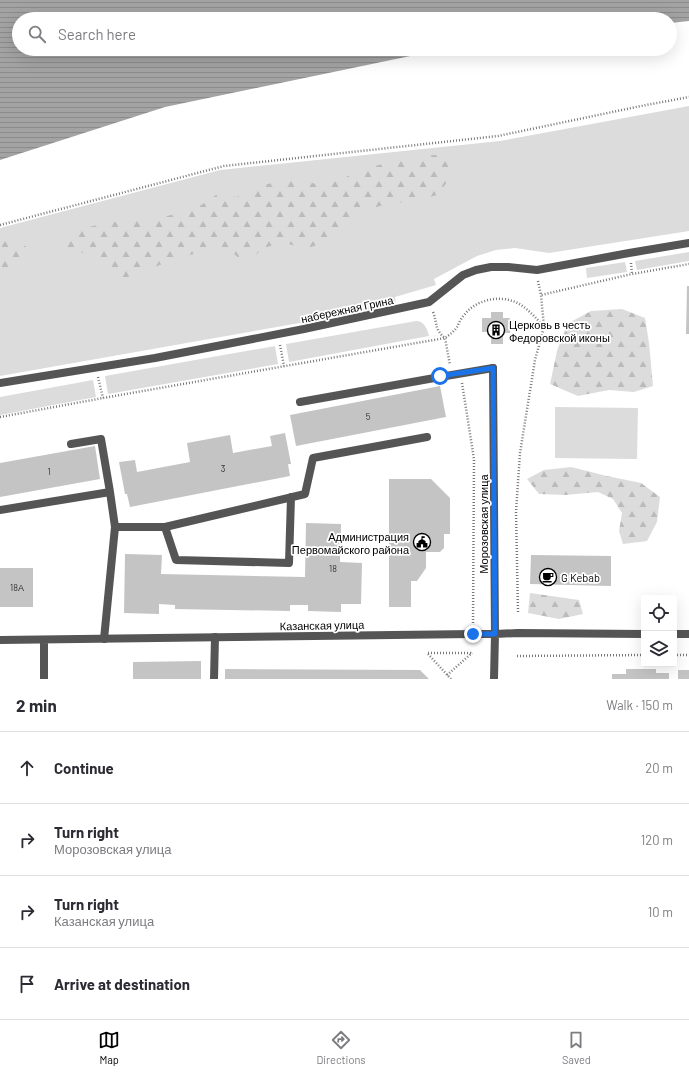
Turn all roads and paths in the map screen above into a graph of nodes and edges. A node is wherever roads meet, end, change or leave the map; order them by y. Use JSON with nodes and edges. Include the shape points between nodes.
{"nodes":[{"id":1,"x":689,"y":98,"type":"edge"},
{"id":2,"x":0,"y":225,"type":"edge"},
{"id":3,"x":689,"y":243,"type":"edge"},
{"id":4,"x":630,"y":261,"type":"dead end"},
{"id":5,"x":689,"y":264,"type":"edge"},
{"id":6,"x":537,"y":270,"type":"junction"},
{"id":7,"x":632,"y":274,"type":"junction"},
{"id":8,"x":541,"y":295,"type":"junction"},
{"id":9,"x":435,"y":318,"type":"dead end"},
{"id":10,"x":544,"y":327,"type":"junction"},
{"id":11,"x":445,"y":338,"type":"junction"},
{"id":12,"x":280,"y":346,"type":"dead end"},
{"id":13,"x":284,"y":366,"type":"junction"},
{"id":14,"x":452,"y":375,"type":"junction"},
{"id":15,"x":98,"y":379,"type":"dead end"},
{"id":16,"x":0,"y":384,"type":"edge"},
{"id":17,"x":103,"y":398,"type":"junction"},
{"id":18,"x":300,"y":402,"type":"dead end"},
{"id":19,"x":0,"y":417,"type":"edge"},
{"id":20,"x":427,"y":437,"type":"dead end"},
{"id":21,"x":71,"y":444,"type":"dead end"},
{"id":22,"x":110,"y":492,"type":"junction"},
{"id":23,"x":291,"y":497,"type":"junction"},
{"id":24,"x":0,"y":510,"type":"edge"},
{"id":25,"x":114,"y":527,"type":"junction"},
{"id":26,"x":165,"y":527,"type":"junction"},
{"id":27,"x":518,"y":612,"type":"dead end"},
{"id":28,"x":473,"y":626,"type":"dead end"},
{"id":29,"x":495,"y":634,"type":"junction"},
{"id":30,"x":641,"y":634,"type":"edge"},
{"id":31,"x":677,"y":634,"type":"edge"},
{"id":32,"x":689,"y":634,"type":"edge"},
{"id":33,"x":215,"y":637,"type":"junction"},
{"id":34,"x":104,"y":639,"type":"junction"},
{"id":35,"x":0,"y":640,"type":"edge"},
{"id":36,"x":44,"y":640,"type":"junction"},
{"id":37,"x":641,"y":655,"type":"edge"},
{"id":38,"x":677,"y":655,"type":"edge"},
{"id":39,"x":689,"y":655,"type":"edge"},
{"id":40,"x":517,"y":656,"type":"dead end"},
{"id":41,"x":447,"y":675,"type":"junction"},
{"id":42,"x":44,"y":679,"type":"edge"},
{"id":43,"x":214,"y":679,"type":"edge"},
{"id":44,"x":451,"y":679,"type":"edge"},
{"id":45,"x":494,"y":679,"type":"edge"}],
"edges":[{"from":1,"to":2,"type":"path","via":[[498,136],[224,166]]},
{"from":3,"to":6,"type":"street","name":"набережная Грина"},
{"from":4,"to":7,"type":"path"},
{"from":5,"to":7,"type":"path"},
{"from":6,"to":8,"type":"path"},
{"from":6,"to":16,"type":"street","name":"набережная Грина","via":[[508,267],[476,270],[462,275],[429,302],[171,355]]},
{"from":7,"to":8,"type":"path"},
{"from":8,"to":10,"type":"path"},
{"from":9,"to":11,"type":"path","via":[[438,332]]},
{"from":10,"to":11,"type":"path","via":[[521,305],[505,299],[491,299],[476,304],[464,314],[456,329]]},
{"from":10,"to":27,"type":"path","via":[[535,360],[520,453],[516,512]]},
{"from":11,"to":13,"type":"path"},
{"from":11,"to":14,"type":"path"},
{"from":12,"to":13,"type":"path"},
{"from":13,"to":17,"type":"path"},
{"from":14,"to":18,"type":"street"},
{"from":14,"to":28,"type":"path","via":[[462,380],[474,458]]},
{"from":14,"to":29,"type":"street","name":"Морозовская улица","via":[[493,368]]},
{"from":15,"to":17,"type":"path"},
{"from":17,"to":19,"type":"path"},
{"from":20,"to":23,"type":"street","via":[[313,458],[305,494]]},
{"from":21,"to":22,"type":"street","via":[[101,439]]},
{"from":22,"to":24,"type":"street"},
{"from":22,"to":25,"type":"street"},
{"from":23,"to":26,"type":"street"},
{"from":23,"to":26,"type":"street","via":[[289,563],[176,560]]},
{"from":25,"to":26,"type":"street"},
{"from":25,"to":34,"type":"street"},
{"from":29,"to":30,"type":"street","name":"Казанская улица"},
{"from":29,"to":33,"type":"street","name":"Казанская улица"},
{"from":29,"to":45,"type":"street","name":"Морозовская улица"},
{"from":31,"to":32,"type":"street"},
{"from":33,"to":34,"type":"street","name":"Казанская улица"},
{"from":33,"to":43,"type":"street"},
{"from":34,"to":36,"type":"street","name":"Казанская улица"},
{"from":35,"to":36,"type":"street","name":"Казанская улица"},
{"from":36,"to":42,"type":"street"},
{"from":37,"to":40,"type":"path"},
{"from":38,"to":39,"type":"path"},
{"from":41,"to":41,"type":"path","via":[[468,657],[473,653],[428,653]]},
{"from":41,"to":44,"type":"path"}]}
